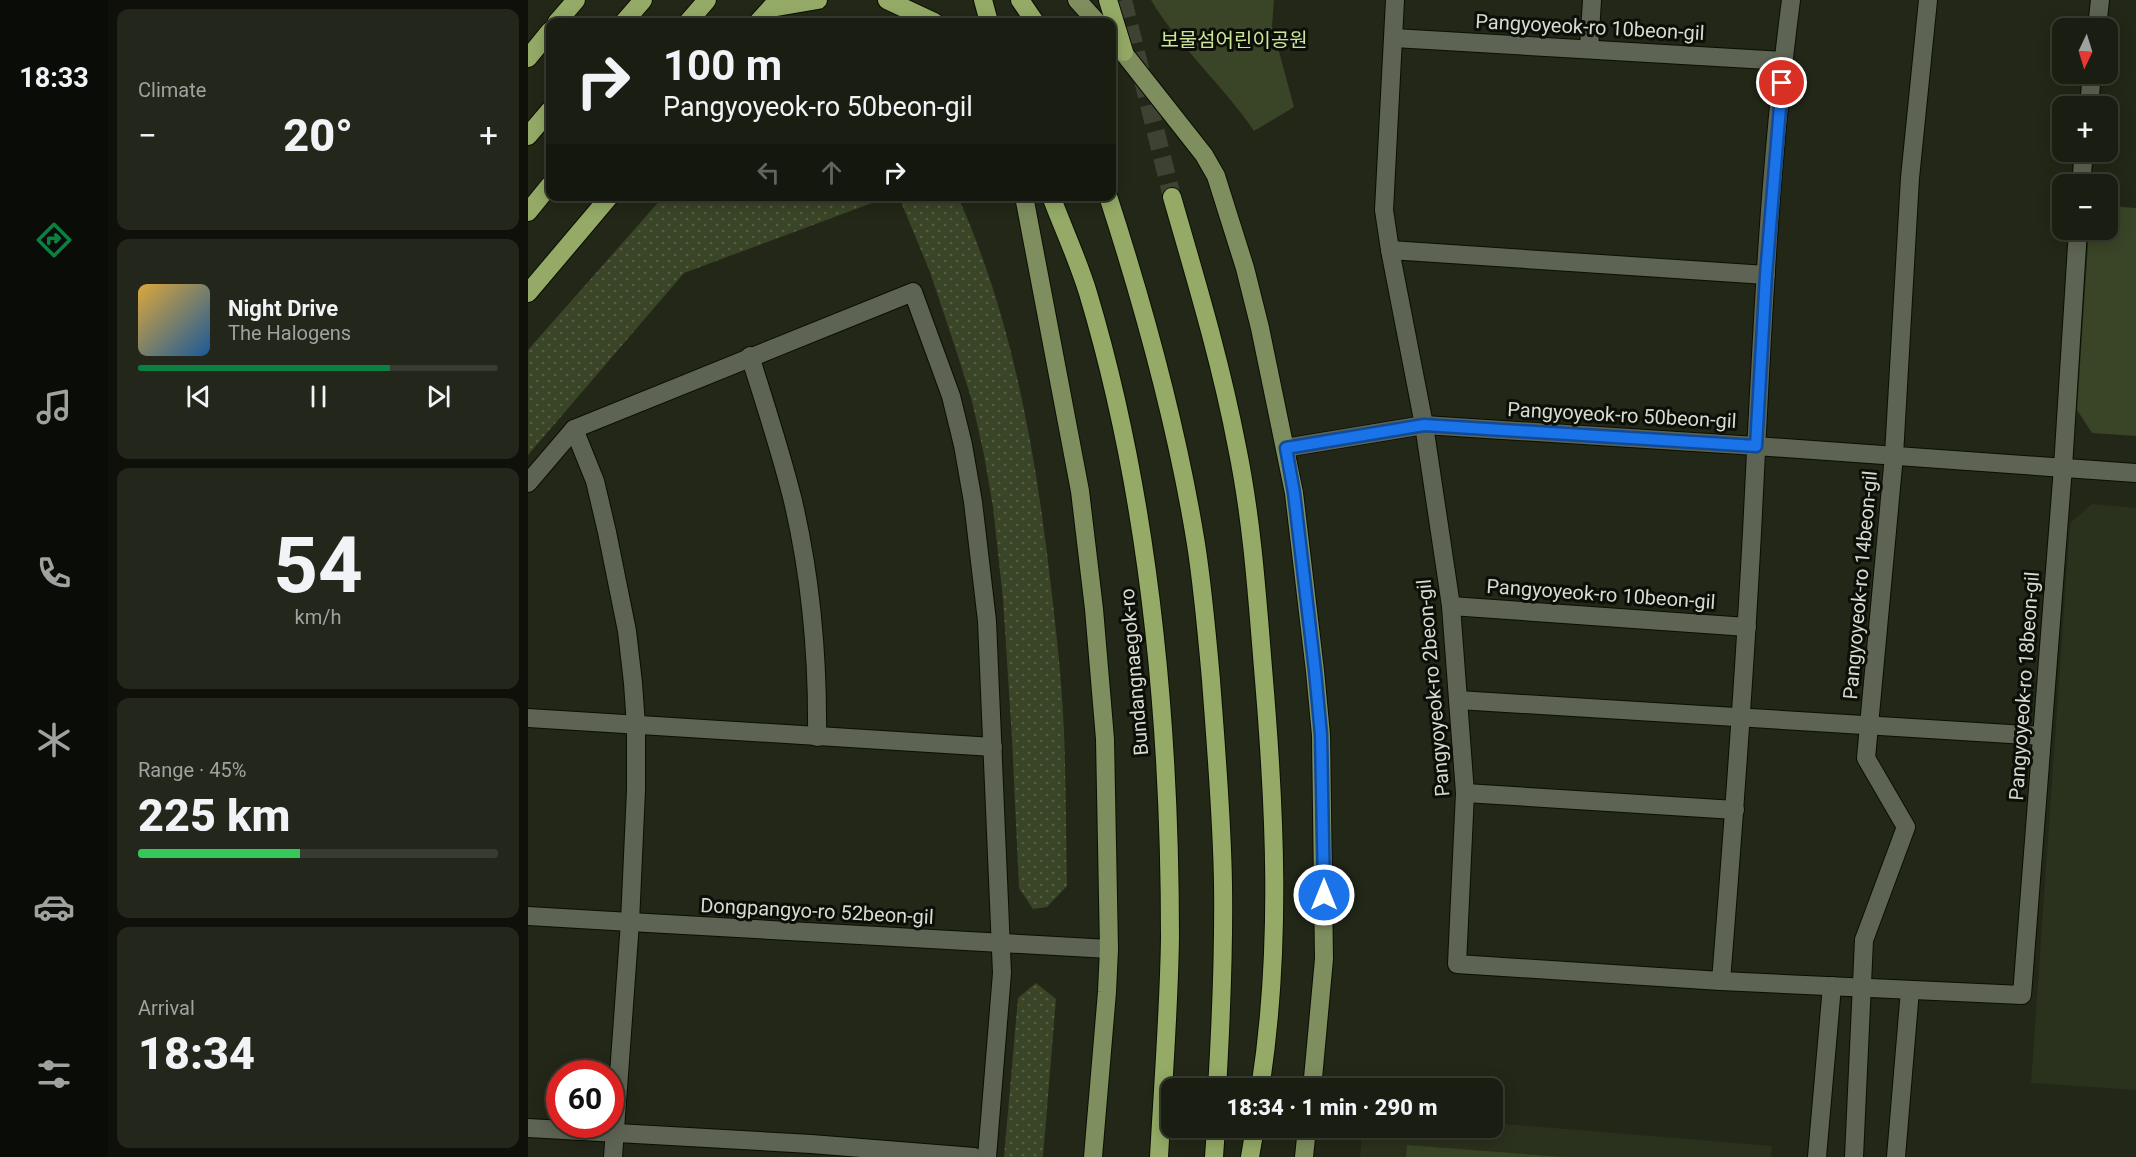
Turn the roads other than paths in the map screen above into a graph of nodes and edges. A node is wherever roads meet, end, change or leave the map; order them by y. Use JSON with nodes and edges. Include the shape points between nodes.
{"nodes":[{"id":1,"x":576,"y":0,"type":"edge"},
{"id":2,"x":643,"y":0,"type":"edge"},
{"id":3,"x":707,"y":0,"type":"edge"},
{"id":4,"x":818,"y":0,"type":"edge"},
{"id":5,"x":887,"y":0,"type":"edge"},
{"id":6,"x":983,"y":0,"type":"edge"},
{"id":7,"x":1020,"y":0,"type":"edge"},
{"id":8,"x":1077,"y":0,"type":"edge"},
{"id":9,"x":1108,"y":0,"type":"edge"},
{"id":10,"x":1395,"y":0,"type":"edge"},
{"id":11,"x":1592,"y":0,"type":"edge"},
{"id":12,"x":1791,"y":0,"type":"edge"},
{"id":13,"x":1928,"y":0,"type":"edge"},
{"id":14,"x":2100,"y":0,"type":"edge"},
{"id":15,"x":774,"y":3,"type":"edge"},
{"id":16,"x":560,"y":18,"type":"edge"},
{"id":17,"x":627,"y":18,"type":"edge"},
{"id":18,"x":691,"y":18,"type":"edge"},
{"id":19,"x":761,"y":18,"type":"edge"},
{"id":20,"x":925,"y":18,"type":"edge"},
{"id":21,"x":988,"y":18,"type":"edge"},
{"id":22,"x":1032,"y":18,"type":"edge"},
{"id":23,"x":1093,"y":18,"type":"edge"},
{"id":24,"x":1114,"y":18,"type":"edge"},
{"id":25,"x":2098,"y":18,"type":"edge"},
{"id":26,"x":1116,"y":26,"type":"edge"},
{"id":27,"x":546,"y":36,"type":"edge"},
{"id":28,"x":1394,"y":38,"type":"junction"},
{"id":29,"x":1116,"y":43,"type":"edge"},
{"id":30,"x":1589,"y":49,"type":"junction"},
{"id":31,"x":1124,"y":52,"type":"junction"},
{"id":32,"x":528,"y":58,"type":"edge"},
{"id":33,"x":1783,"y":61,"type":"junction"},
{"id":34,"x":546,"y":115,"type":"edge"},
{"id":35,"x":528,"y":136,"type":"edge"},
{"id":36,"x":546,"y":190,"type":"edge"},
{"id":37,"x":1172,"y":197,"type":"tunnel mouth"},
{"id":38,"x":606,"y":201,"type":"edge"},
{"id":39,"x":1025,"y":201,"type":"edge"},
{"id":40,"x":1053,"y":201,"type":"edge"},
{"id":41,"x":1110,"y":201,"type":"edge"},
{"id":42,"x":528,"y":212,"type":"edge"},
{"id":43,"x":2077,"y":240,"type":"edge"},
{"id":44,"x":1390,"y":250,"type":"junction"},
{"id":45,"x":1766,"y":275,"type":"junction"},
{"id":46,"x":528,"y":293,"type":"edge"},
{"id":47,"x":750,"y":357,"type":"junction"},
{"id":48,"x":1424,"y":425,"type":"junction"},
{"id":49,"x":574,"y":429,"type":"junction"},
{"id":50,"x":1756,"y":446,"type":"junction"},
{"id":51,"x":1286,"y":448,"type":"junction"},
{"id":52,"x":1894,"y":455,"type":"junction"},
{"id":53,"x":2063,"y":467,"type":"junction"},
{"id":54,"x":2136,"y":473,"type":"edge"},
{"id":55,"x":528,"y":483,"type":"edge"},
{"id":56,"x":1451,"y":606,"type":"junction"},
{"id":57,"x":1747,"y":627,"type":"junction"},
{"id":58,"x":1458,"y":700,"type":"junction"},
{"id":59,"x":1741,"y":717,"type":"junction"},
{"id":60,"x":528,"y":718,"type":"edge"},
{"id":61,"x":1870,"y":724,"type":"junction"},
{"id":62,"x":636,"y":726,"type":"junction"},
{"id":63,"x":2042,"y":736,"type":"junction"},
{"id":64,"x":817,"y":737,"type":"junction"},
{"id":65,"x":993,"y":747,"type":"junction"},
{"id":66,"x":1465,"y":793,"type":"junction"},
{"id":67,"x":1735,"y":810,"type":"junction"},
{"id":68,"x":528,"y":916,"type":"edge"},
{"id":69,"x":630,"y":922,"type":"junction"},
{"id":70,"x":1001,"y":944,"type":"junction"},
{"id":71,"x":1109,"y":949,"type":"junction"},
{"id":72,"x":1721,"y":981,"type":"junction"},
{"id":73,"x":1832,"y":986,"type":"junction"},
{"id":74,"x":1866,"y":988,"type":"junction"},
{"id":75,"x":1910,"y":990,"type":"junction"},
{"id":76,"x":620,"y":1060,"type":"edge"},
{"id":77,"x":1218,"y":1078,"type":"edge"},
{"id":78,"x":1262,"y":1078,"type":"edge"},
{"id":79,"x":1313,"y":1078,"type":"edge"},
{"id":80,"x":528,"y":1128,"type":"edge"},
{"id":81,"x":546,"y":1129,"type":"edge"},
{"id":82,"x":624,"y":1134,"type":"edge"},
{"id":83,"x":614,"y":1138,"type":"edge"},
{"id":84,"x":1215,"y":1138,"type":"edge"},
{"id":85,"x":1253,"y":1138,"type":"edge"},
{"id":86,"x":1306,"y":1138,"type":"edge"},
{"id":87,"x":810,"y":1151,"type":"edge"},
{"id":88,"x":613,"y":1157,"type":"edge"},
{"id":89,"x":974,"y":1157,"type":"edge"},
{"id":90,"x":987,"y":1157,"type":"edge"},
{"id":91,"x":1092,"y":1157,"type":"edge"},
{"id":92,"x":1160,"y":1157,"type":"edge"},
{"id":93,"x":1214,"y":1157,"type":"edge"},
{"id":94,"x":1250,"y":1157,"type":"edge"},
{"id":95,"x":1304,"y":1157,"type":"edge"},
{"id":96,"x":1816,"y":1157,"type":"edge"},
{"id":97,"x":1854,"y":1157,"type":"edge"},
{"id":98,"x":1896,"y":1157,"type":"edge"}],
"edges":[{"from":1,"to":16,"type":"highway"},
{"from":2,"to":17,"type":"highway"},
{"from":3,"to":18,"type":"highway"},
{"from":4,"to":15,"type":"highway"},
{"from":5,"to":20,"type":"highway"},
{"from":6,"to":21,"type":"highway"},
{"from":7,"to":22,"type":"highway"},
{"from":8,"to":23,"type":"main road"},
{"from":9,"to":24,"type":"highway"},
{"from":10,"to":28,"type":"street","name":"Pangyoyeok-ro 2beon-gil"},
{"from":11,"to":30,"type":"street"},
{"from":12,"to":33,"type":"street"},
{"from":13,"to":52,"type":"street","name":"Pangyoyeok-ro 14beon-gil","via":[[1910,178]]},
{"from":14,"to":25,"type":"street"},
{"from":15,"to":19,"type":"highway"},
{"from":26,"to":31,"type":"highway"},
{"from":27,"to":32,"type":"highway"},
{"from":28,"to":30,"type":"street","name":"Pangyoyeok-ro 10beon-gil"},
{"from":28,"to":44,"type":"street","name":"Pangyoyeok-ro 2beon-gil","via":[[1384,210]]},
{"from":29,"to":31,"type":"main road"},
{"from":30,"to":33,"type":"street","name":"Pangyoyeok-ro 10beon-gil"},
{"from":31,"to":51,"type":"main road","via":[[1216,176],[1245,268]]},
{"from":33,"to":45,"type":"street"},
{"from":34,"to":35,"type":"highway"},
{"from":36,"to":42,"type":"highway"},
{"from":37,"to":78,"type":"highway","via":[[1220,367],[1254,555],[1273,794],[1275,880],[1273,959]]},
{"from":38,"to":46,"type":"highway"},
{"from":39,"to":71,"type":"main road","via":[[1080,491],[1089,563],[1107,769]]},
{"from":40,"to":92,"type":"highway","name":"Bundangnaegok-ro","via":[[1087,291],[1109,373],[1138,510],[1148,583],[1161,702],[1170,939]]},
{"from":41,"to":77,"type":"highway","via":[[1162,378],[1188,498],[1205,613],[1223,883]]},
{"from":43,"to":53,"type":"street","name":"Pangyoyeok-ro 18beon-gil"},
{"from":44,"to":45,"type":"street"},
{"from":44,"to":48,"type":"street","name":"Pangyoyeok-ro 2beon-gil"},
{"from":45,"to":50,"type":"street"},
{"from":47,"to":49,"type":"street"},
{"from":47,"to":64,"type":"street","via":[[784,468],[800,537],[815,645]]},
{"from":47,"to":65,"type":"street","via":[[913,292],[951,396],[971,491],[987,621]]},
{"from":48,"to":50,"type":"street","name":"Pangyoyeok-ro 50beon-gil"},
{"from":48,"to":51,"type":"street","name":"Pangyoyeok-ro 50beon-gil"},
{"from":48,"to":56,"type":"street","name":"Pangyoyeok-ro 2beon-gil"},
{"from":49,"to":55,"type":"street"},
{"from":49,"to":62,"type":"street","via":[[595,481],[618,582]]},
{"from":50,"to":52,"type":"street","name":"Pangyoyeok-ro 50beon-gil"},
{"from":50,"to":57,"type":"street"},
{"from":51,"to":79,"type":"main road","via":[[1321,735],[1324,958]]},
{"from":52,"to":53,"type":"street","name":"Pangyoyeok-ro 50beon-gil"},
{"from":52,"to":61,"type":"street","name":"Pangyoyeok-ro 14beon-gil"},
{"from":53,"to":54,"type":"street","name":"Pangyoyeok-ro 50beon-gil"},
{"from":53,"to":63,"type":"street","name":"Pangyoyeok-ro 18beon-gil"},
{"from":56,"to":57,"type":"street","name":"Pangyoyeok-ro 10beon-gil"},
{"from":56,"to":58,"type":"street","name":"Pangyoyeok-ro 2beon-gil"},
{"from":57,"to":59,"type":"street"},
{"from":58,"to":59,"type":"street"},
{"from":58,"to":66,"type":"street","name":"Pangyoyeok-ro 2beon-gil"},
{"from":59,"to":61,"type":"street"},
{"from":59,"to":67,"type":"street"},
{"from":60,"to":62,"type":"street"},
{"from":61,"to":63,"type":"street"},
{"from":61,"to":74,"type":"street","name":"Pangyoyeok-ro 14beon-gil","via":[[1866,758],[1906,827],[1864,940]]},
{"from":62,"to":64,"type":"street"},
{"from":62,"to":69,"type":"street"},
{"from":63,"to":75,"type":"street","name":"Pangyoyeok-ro 18beon-gil","via":[[2022,995]]},
{"from":64,"to":65,"type":"street"},
{"from":65,"to":70,"type":"street"},
{"from":66,"to":67,"type":"street"},
{"from":66,"to":72,"type":"street","name":"Pangyoyeok-ro 2beon-gil","via":[[1458,964]]},
{"from":67,"to":72,"type":"street"},
{"from":68,"to":69,"type":"street","name":"Dongpangyo-ro 52beon-gil"},
{"from":69,"to":70,"type":"street","name":"Dongpangyo-ro 52beon-gil"},
{"from":69,"to":76,"type":"street"},
{"from":70,"to":71,"type":"street","name":"Dongpangyo-ro 52beon-gil"},
{"from":70,"to":90,"type":"street"},
{"from":71,"to":91,"type":"main road"},
{"from":72,"to":73,"type":"street","name":"Pangyoyeok-ro 2beon-gil"},
{"from":73,"to":74,"type":"street","name":"Pangyoyeok-ro 2beon-gil"},
{"from":73,"to":96,"type":"street"},
{"from":74,"to":75,"type":"street","name":"Pangyoyeok-ro 18beon-gil"},
{"from":74,"to":97,"type":"street","name":"Pangyoyeok-ro 14beon-gil"},
{"from":75,"to":98,"type":"street"},
{"from":80,"to":81,"type":"street"},
{"from":82,"to":87,"type":"street"},
{"from":83,"to":88,"type":"street"},
{"from":84,"to":93,"type":"highway"},
{"from":85,"to":94,"type":"highway"},
{"from":86,"to":95,"type":"main road"},
{"from":87,"to":89,"type":"street"}]}
